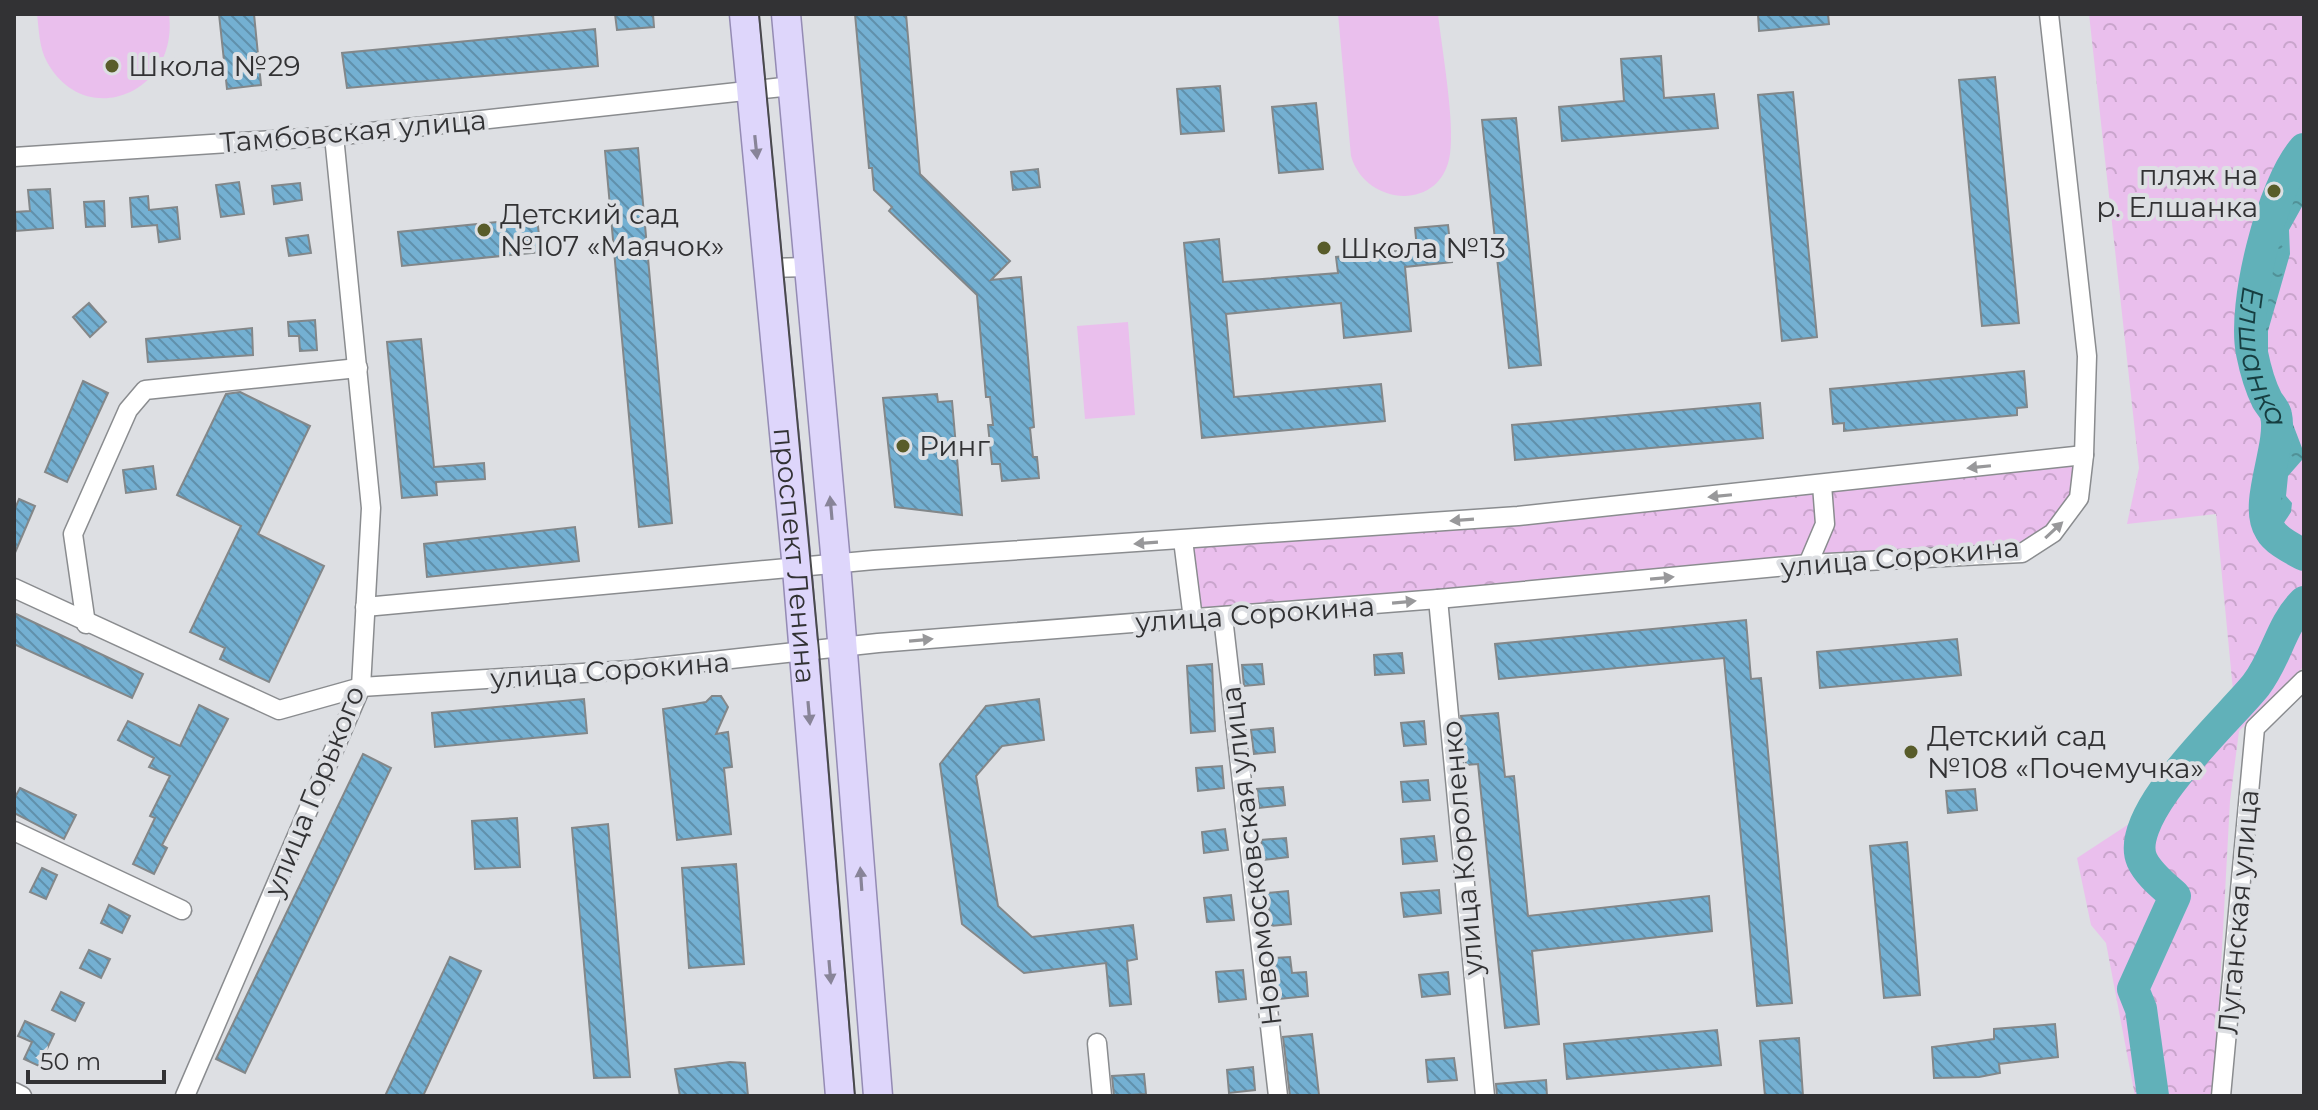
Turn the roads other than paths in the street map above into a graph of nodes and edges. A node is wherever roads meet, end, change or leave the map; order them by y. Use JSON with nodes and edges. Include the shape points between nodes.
{"nodes":[{"id":1,"x":744,"y":14,"type":"edge"},
{"id":2,"x":786,"y":14,"type":"edge"},
{"id":3,"x":2049,"y":14,"type":"edge"},
{"id":4,"x":792,"y":86,"type":"junction"},
{"id":5,"x":750,"y":90,"type":"junction"},
{"id":6,"x":334,"y":136,"type":"junction"},
{"id":7,"x":14,"y":157,"type":"edge"},
{"id":8,"x":809,"y":267,"type":"junction"},
{"id":9,"x":767,"y":268,"type":"junction"},
{"id":10,"x":358,"y":368,"type":"junction"},
{"id":11,"x":2084,"y":455,"type":"junction"},
{"id":12,"x":1822,"y":485,"type":"junction"},
{"id":13,"x":1183,"y":540,"type":"junction"},
{"id":14,"x":836,"y":564,"type":"junction"},
{"id":15,"x":1808,"y":564,"type":"junction"},
{"id":16,"x":797,"y":569,"type":"junction"},
{"id":17,"x":14,"y":588,"type":"edge"},
{"id":18,"x":1438,"y":599,"type":"junction"},
{"id":19,"x":365,"y":607,"type":"junction"},
{"id":20,"x":1223,"y":617,"type":"junction"},
{"id":21,"x":1193,"y":619,"type":"junction"},
{"id":22,"x":86,"y":624,"type":"junction"},
{"id":23,"x":843,"y":648,"type":"junction"},
{"id":24,"x":804,"y":652,"type":"junction"},
{"id":25,"x":2304,"y":680,"type":"edge"},
{"id":26,"x":361,"y":687,"type":"junction"},
{"id":27,"x":14,"y":831,"type":"edge"},
{"id":28,"x":182,"y":910,"type":"dead end"},
{"id":29,"x":1097,"y":1043,"type":"dead end"},
{"id":30,"x":875,"y":1062,"type":"junction"},
{"id":31,"x":838,"y":1065,"type":"junction"},
{"id":32,"x":14,"y":1092,"type":"edge"},
{"id":33,"x":22,"y":1096,"type":"edge"},
{"id":34,"x":185,"y":1096,"type":"edge"},
{"id":35,"x":840,"y":1096,"type":"edge"},
{"id":36,"x":878,"y":1096,"type":"edge"},
{"id":37,"x":1102,"y":1096,"type":"edge"},
{"id":38,"x":1278,"y":1096,"type":"edge"},
{"id":39,"x":1485,"y":1096,"type":"edge"},
{"id":40,"x":2221,"y":1096,"type":"edge"}],
"edges":[{"from":1,"to":5,"type":"main road","name":"проспект Ленина"},
{"from":2,"to":4,"type":"main road","name":"проспект Ленина"},
{"from":3,"to":11,"type":"street","name":"улица Сорокина","via":[[2087,356]]},
{"from":4,"to":5,"type":"street","name":"Тамбовская улица"},
{"from":4,"to":8,"type":"main road","name":"проспект Ленина"},
{"from":5,"to":6,"type":"street","name":"Тамбовская улица"},
{"from":5,"to":9,"type":"main road","name":"проспект Ленина","one_way":true},
{"from":6,"to":7,"type":"street","name":"Тамбовская улица"},
{"from":6,"to":10,"type":"street","name":"улица Горького"},
{"from":8,"to":9,"type":"street"},
{"from":14,"to":8,"type":"main road","name":"проспект Ленина","one_way":true},
{"from":9,"to":16,"type":"main road","name":"проспект Ленина"},
{"from":10,"to":19,"type":"street","name":"улица Горького","via":[[371,508]]},
{"from":10,"to":22,"type":"street","via":[[145,390],[128,410],[73,534]]},
{"from":11,"to":12,"type":"street","one_way":true},
{"from":15,"to":11,"type":"street","name":"улица Сорокина","one_way":true,"via":[[2022,553],[2053,533],[2079,498]]},
{"from":12,"to":13,"type":"street","one_way":true,"via":[[1518,516]]},
{"from":12,"to":15,"type":"street","via":[[1825,524]]},
{"from":13,"to":14,"type":"street","one_way":true},
{"from":13,"to":21,"type":"street"},
{"from":14,"to":16,"type":"street"},
{"from":14,"to":23,"type":"main road","name":"проспект Ленина"},
{"from":18,"to":15,"type":"street","name":"улица Сорокина","one_way":true},
{"from":16,"to":19,"type":"street"},
{"from":16,"to":24,"type":"main road","name":"проспект Ленина"},
{"from":17,"to":22,"type":"street","name":"улица Сорокина"},
{"from":20,"to":18,"type":"street","name":"улица Сорокина","one_way":true},
{"from":18,"to":39,"type":"street","name":"улица Короленко"},
{"from":19,"to":26,"type":"street","name":"улица Горького"},
{"from":20,"to":21,"type":"street","name":"улица Сорокина"},
{"from":20,"to":38,"type":"street","name":"Новомосковская улица"},
{"from":23,"to":21,"type":"street","name":"улица Сорокина","one_way":true},
{"from":22,"to":26,"type":"street","name":"улица Сорокина","via":[[279,710]]},
{"from":23,"to":24,"type":"street","name":"улица Сорокина"},
{"from":30,"to":23,"type":"main road","name":"проспект Ленина","one_way":true},
{"from":24,"to":26,"type":"street","name":"улица Сорокина","via":[[630,670]]},
{"from":24,"to":31,"type":"main road","name":"проспект Ленина","one_way":true},
{"from":25,"to":40,"type":"street","name":"Луганская улица","via":[[2255,728]]},
{"from":26,"to":34,"type":"street","name":"улица Горького"},
{"from":27,"to":28,"type":"street"},
{"from":29,"to":37,"type":"street"},
{"from":30,"to":31,"type":"street"},
{"from":30,"to":36,"type":"main road","name":"проспект Ленина"},
{"from":31,"to":35,"type":"main road","name":"проспект Ленина"},
{"from":32,"to":33,"type":"street"}]}
